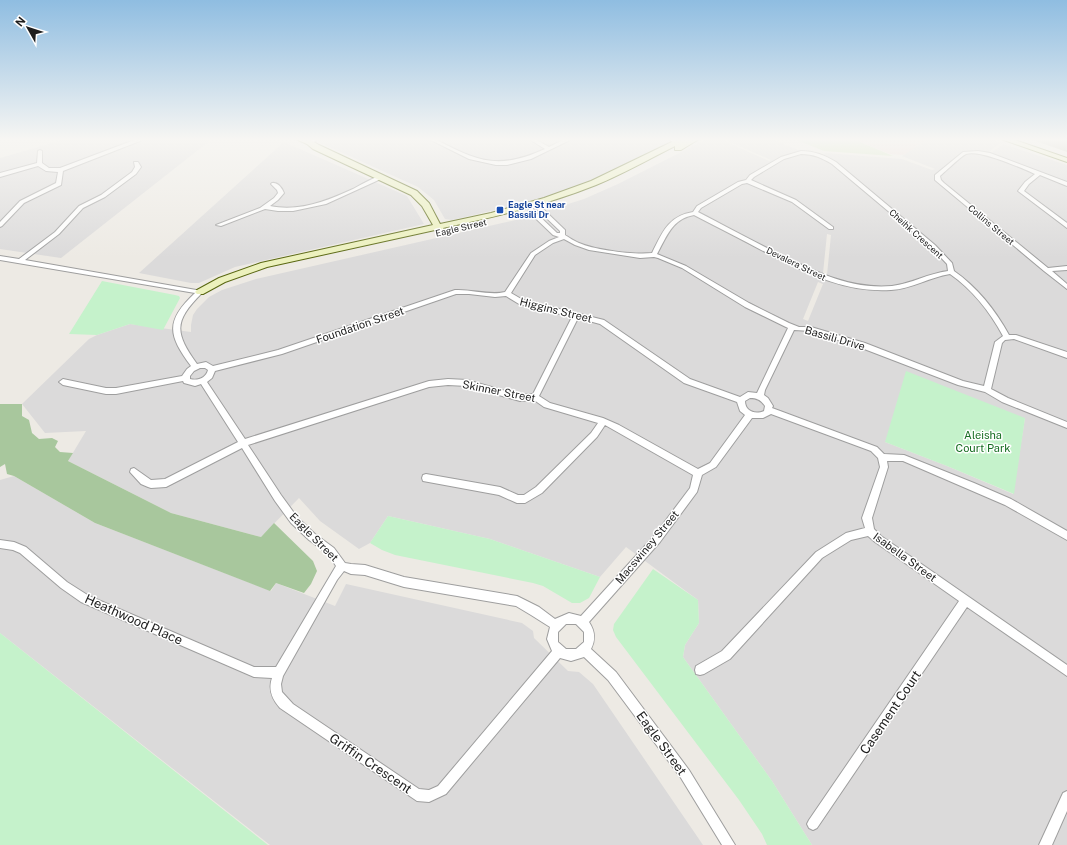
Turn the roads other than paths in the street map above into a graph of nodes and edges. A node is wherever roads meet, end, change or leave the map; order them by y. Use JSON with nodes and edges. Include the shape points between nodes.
{"nodes":[{"id":1,"x":60,"y":178,"type":"edge"},
{"id":2,"x":127,"y":178,"type":"edge"},
{"id":3,"x":378,"y":178,"type":"edge"},
{"id":4,"x":384,"y":178,"type":"edge"},
{"id":5,"x":614,"y":178,"type":"edge"},
{"id":6,"x":750,"y":178,"type":"edge"},
{"id":7,"x":851,"y":178,"type":"edge"},
{"id":8,"x":938,"y":178,"type":"edge"},
{"id":9,"x":1033,"y":178,"type":"edge"},
{"id":10,"x":1051,"y":178,"type":"edge"},
{"id":11,"x":748,"y":181,"type":"junction"},
{"id":12,"x":274,"y":184,"type":"dead end"},
{"id":13,"x":1067,"y":184,"type":"edge"},
{"id":14,"x":264,"y":207,"type":"junction"},
{"id":15,"x":533,"y":208,"type":"junction"},
{"id":16,"x":1046,"y":210,"type":"junction"},
{"id":17,"x":695,"y":213,"type":"junction"},
{"id":18,"x":1067,"y":219,"type":"edge"},
{"id":19,"x":0,"y":225,"type":"edge"},
{"id":20,"x":219,"y":225,"type":"dead end"},
{"id":21,"x":1067,"y":226,"type":"edge"},
{"id":22,"x":831,"y":228,"type":"dead end"},
{"id":23,"x":439,"y":230,"type":"junction"},
{"id":24,"x":563,"y":237,"type":"junction"},
{"id":25,"x":654,"y":255,"type":"junction"},
{"id":26,"x":0,"y":258,"type":"edge"},
{"id":27,"x":19,"y":262,"type":"junction"},
{"id":28,"x":1067,"y":268,"type":"edge"},
{"id":29,"x":1046,"y":270,"type":"junction"},
{"id":30,"x":951,"y":272,"type":"junction"},
{"id":31,"x":1067,"y":287,"type":"edge"},
{"id":32,"x":200,"y":292,"type":"junction"},
{"id":33,"x":507,"y":294,"type":"junction"},
{"id":34,"x":576,"y":315,"type":"junction"},
{"id":35,"x":792,"y":327,"type":"junction"},
{"id":36,"x":1007,"y":337,"type":"junction"},
{"id":37,"x":1067,"y":355,"type":"edge"},
{"id":38,"x":195,"y":366,"type":"junction"},
{"id":39,"x":212,"y":369,"type":"junction"},
{"id":40,"x":186,"y":378,"type":"junction"},
{"id":41,"x":203,"y":381,"type":"junction"},
{"id":42,"x":63,"y":382,"type":"dead end"},
{"id":43,"x":987,"y":390,"type":"junction"},
{"id":44,"x":760,"y":396,"type":"junction"},
{"id":45,"x":535,"y":397,"type":"junction"},
{"id":46,"x":740,"y":400,"type":"junction"},
{"id":47,"x":769,"y":410,"type":"junction"},
{"id":48,"x":750,"y":415,"type":"junction"},
{"id":49,"x":603,"y":421,"type":"junction"},
{"id":50,"x":1067,"y":425,"type":"edge"},
{"id":51,"x":244,"y":443,"type":"junction"},
{"id":52,"x":882,"y":457,"type":"junction"},
{"id":53,"x":134,"y":472,"type":"dead end"},
{"id":54,"x":698,"y":473,"type":"junction"},
{"id":55,"x":426,"y":478,"type":"dead end"},
{"id":56,"x":870,"y":531,"type":"junction"},
{"id":57,"x":1067,"y":536,"type":"edge"},
{"id":58,"x":0,"y":544,"type":"edge"},
{"id":59,"x":342,"y":566,"type":"junction"},
{"id":60,"x":966,"y":600,"type":"junction"},
{"id":61,"x":582,"y":622,"type":"junction"},
{"id":62,"x":556,"y":625,"type":"junction"},
{"id":63,"x":584,"y":650,"type":"junction"},
{"id":64,"x":559,"y":651,"type":"junction"},
{"id":65,"x":700,"y":670,"type":"dead end"},
{"id":66,"x":1067,"y":671,"type":"edge"},
{"id":67,"x":279,"y":673,"type":"junction"},
{"id":68,"x":1067,"y":797,"type":"edge"},
{"id":69,"x":813,"y":824,"type":"dead end"},
{"id":70,"x":729,"y":845,"type":"edge"},
{"id":71,"x":1045,"y":845,"type":"edge"}],
"edges":[{"from":1,"to":19,"type":"street","via":[[59,184],[22,202]]},
{"from":2,"to":27,"type":"street","via":[[103,196],[81,206],[57,233]]},
{"from":3,"to":14,"type":"street","via":[[337,198],[308,206],[285,210]]},
{"from":4,"to":23,"type":"street","via":[[418,196],[426,205]]},
{"from":5,"to":15,"type":"street","name":"Eagle Street","via":[[598,187]]},
{"from":6,"to":11,"type":"street","name":"Cheihk Crescent"},
{"from":7,"to":30,"type":"street","name":"Cheihk Crescent","via":[[933,246],[950,264]]},
{"from":8,"to":29,"type":"street","name":"Collins Street"},
{"from":9,"to":16,"type":"street","via":[[1021,191]]},
{"from":10,"to":13,"type":"street","name":"Collins Street"},
{"from":11,"to":17,"type":"street","name":"Cheihk Crescent","via":[[699,207]]},
{"from":11,"to":22,"type":"street","via":[[800,205]]},
{"from":12,"to":14,"type":"street","via":[[281,193]]},
{"from":14,"to":20,"type":"street"},
{"from":15,"to":23,"type":"street","name":"Eagle Street"},
{"from":15,"to":24,"type":"street","name":"Bassili Drive","via":[[555,234]]},
{"from":15,"to":24,"type":"street","via":[[563,231]]},
{"from":16,"to":18,"type":"street"},
{"from":16,"to":21,"type":"street"},
{"from":17,"to":25,"type":"street","name":"Cheihk Crescent","via":[[684,215],[666,229]]},
{"from":17,"to":30,"type":"street","name":"Devalera Street","via":[[821,278],[847,286],[894,288]]},
{"from":23,"to":32,"type":"street","name":"Eagle Street","via":[[275,270],[237,275]]},
{"from":24,"to":25,"type":"street","name":"Bassili Drive","via":[[589,248],[640,256]]},
{"from":24,"to":33,"type":"street","name":"Higgins Street","via":[[533,254]]},
{"from":25,"to":35,"type":"street","name":"Bassili Drive","via":[[684,268],[747,305]]},
{"from":26,"to":27,"type":"street"},
{"from":27,"to":32,"type":"street"},
{"from":28,"to":29,"type":"street"},
{"from":29,"to":31,"type":"street","name":"Collins Street"},
{"from":30,"to":36,"type":"street","name":"Cheihk Crescent","via":[[963,280],[984,303]]},
{"from":32,"to":38,"type":"street","name":"Eagle Street","via":[[188,302],[175,325],[177,338]]},
{"from":33,"to":34,"type":"street","name":"Higgins Street","via":[[521,302]]},
{"from":33,"to":39,"type":"street","name":"Foundation Street","via":[[495,296],[471,291],[455,292],[279,352]]},
{"from":34,"to":45,"type":"street"},
{"from":34,"to":46,"type":"street","name":"Higgins Street","via":[[602,322],[687,381]]},
{"from":35,"to":43,"type":"street","name":"Bassili Drive","via":[[811,329],[862,345],[961,383]]},
{"from":35,"to":44,"type":"street"},
{"from":36,"to":37,"type":"street","via":[[1021,339]]},
{"from":36,"to":43,"type":"street","via":[[999,342]]},
{"from":38,"to":39,"type":"street","via":[[206,365]]},
{"from":38,"to":40,"type":"street","via":[[187,373]]},
{"from":39,"to":41,"type":"street","via":[[210,376]]},
{"from":40,"to":41,"type":"street","via":[[190,382]]},
{"from":40,"to":42,"type":"street","via":[[116,391]]},
{"from":41,"to":51,"type":"street","name":"Eagle Street"},
{"from":43,"to":50,"type":"street","name":"Bassili Drive"},
{"from":44,"to":46,"type":"street","via":[[748,395]]},
{"from":44,"to":47,"type":"street","via":[[767,402]]},
{"from":45,"to":49,"type":"street","name":"Skinner Street","via":[[547,405]]},
{"from":45,"to":51,"type":"street","name":"Skinner Street","via":[[520,398],[467,383],[429,384]]},
{"from":46,"to":48,"type":"street","via":[[743,410]]},
{"from":47,"to":48,"type":"street","via":[[760,416]]},
{"from":47,"to":52,"type":"street","via":[[859,442],[874,449]]},
{"from":48,"to":54,"type":"street","via":[[713,465]]},
{"from":49,"to":54,"type":"street","name":"Skinner Street"},
{"from":49,"to":55,"type":"street","via":[[594,435],[539,490],[525,499],[517,500],[500,491]]},
{"from":51,"to":53,"type":"street","name":"Skinner Street","via":[[166,483],[151,484]]},
{"from":51,"to":59,"type":"street","name":"Eagle Street","via":[[294,520],[331,551]]},
{"from":52,"to":56,"type":"street","name":"Isabella Street","via":[[884,467],[867,518]]},
{"from":52,"to":57,"type":"street","via":[[904,458],[978,489],[1018,507]]},
{"from":54,"to":61,"type":"street","name":"Macswiney Street","via":[[694,490],[657,539]]},
{"from":56,"to":60,"type":"street","name":"Isabella Street"},
{"from":56,"to":65,"type":"street","via":[[849,536],[819,555],[726,655]]},
{"from":58,"to":67,"type":"street","name":"Heathwood Place","via":[[23,550],[64,585],[86,599],[254,672]]},
{"from":59,"to":62,"type":"street","name":"Eagle Street","via":[[404,582],[517,601]]},
{"from":59,"to":67,"type":"street","name":"Griffin Crescent"},
{"from":60,"to":66,"type":"street","name":"Isabella Street"},
{"from":60,"to":69,"type":"street","name":"Casement Court"},
{"from":61,"to":62,"type":"street","via":[[567,618]]},
{"from":61,"to":63,"type":"street","via":[[589,639]]},
{"from":62,"to":64,"type":"street","via":[[553,641]]},
{"from":63,"to":64,"type":"street","via":[[574,656]]},
{"from":63,"to":70,"type":"street","name":"Eagle Street","via":[[612,676],[672,756]]},
{"from":64,"to":67,"type":"street","name":"Griffin Crescent","via":[[453,778],[442,790],[429,796],[418,795],[405,787],[279,699],[275,685]]},
{"from":68,"to":71,"type":"street"}]}
